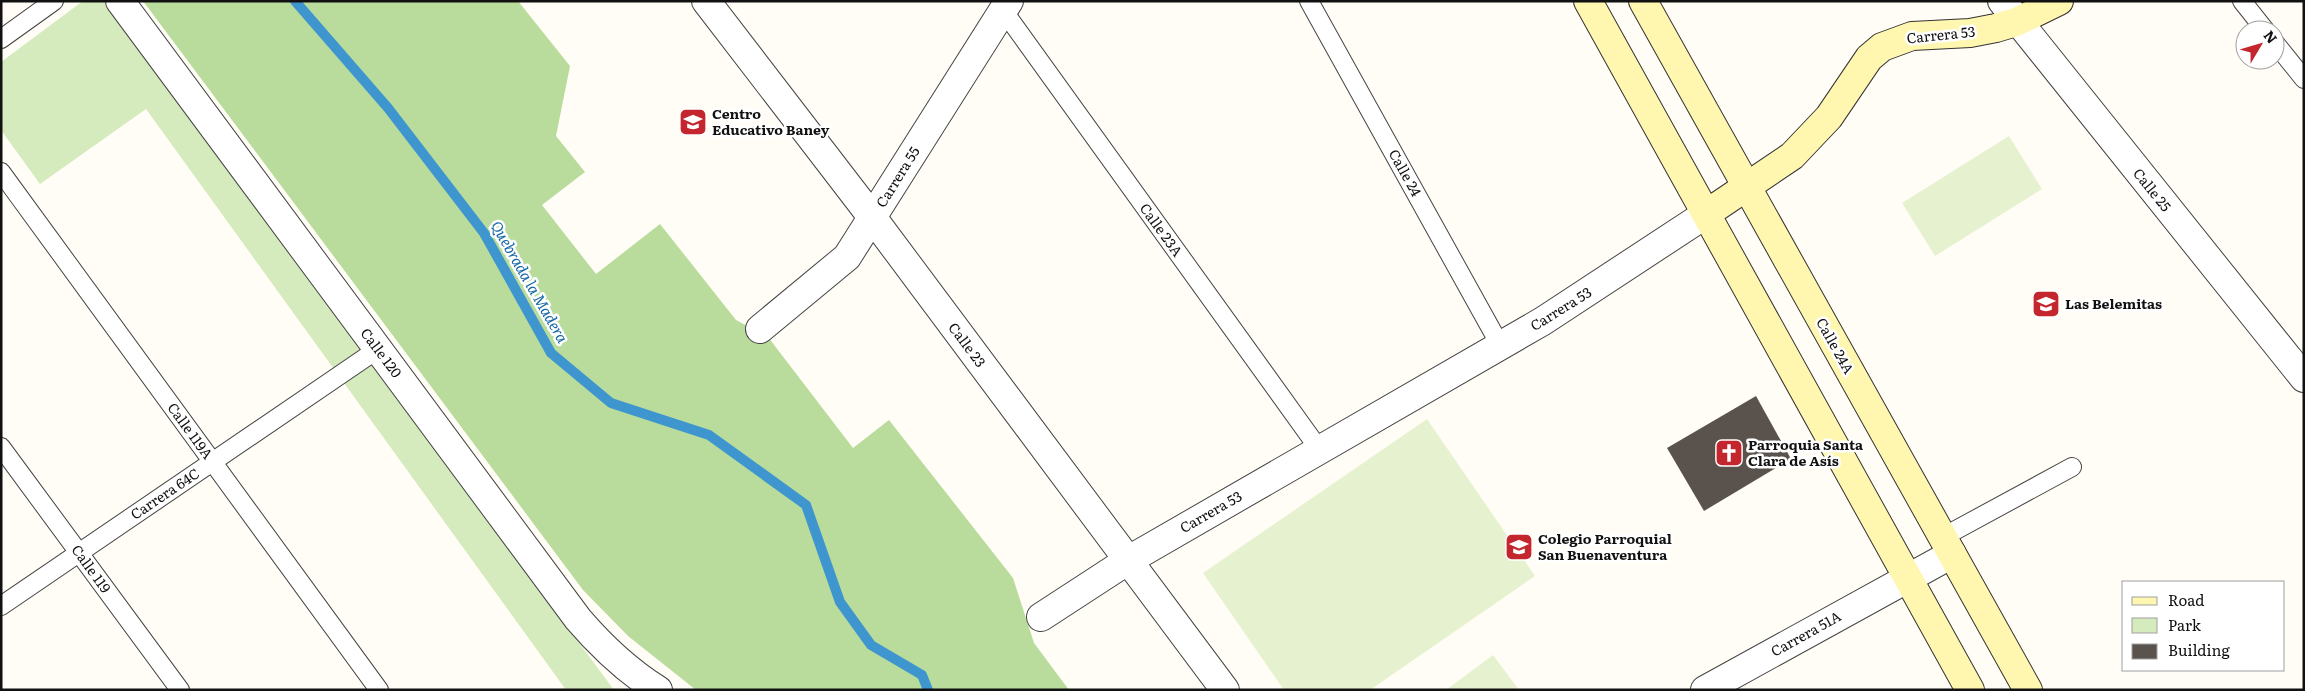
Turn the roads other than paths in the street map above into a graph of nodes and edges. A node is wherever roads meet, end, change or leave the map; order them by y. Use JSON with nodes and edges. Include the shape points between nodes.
{"nodes":[{"id":1,"x":54,"y":1,"type":"edge"},
{"id":2,"x":120,"y":1,"type":"edge"},
{"id":3,"x":706,"y":1,"type":"edge"},
{"id":4,"x":1309,"y":1,"type":"edge"},
{"id":5,"x":1588,"y":1,"type":"edge"},
{"id":6,"x":1643,"y":1,"type":"edge"},
{"id":7,"x":2059,"y":1,"type":"edge"},
{"id":8,"x":2242,"y":1,"type":"edge"},
{"id":9,"x":1006,"y":6,"type":"edge"},
{"id":10,"x":2009,"y":11,"type":"edge"},
{"id":11,"x":2257,"y":20,"type":"edge"},
{"id":12,"x":1,"y":39,"type":"edge"},
{"id":13,"x":2285,"y":55,"type":"edge"},
{"id":14,"x":2304,"y":79,"type":"edge"},
{"id":15,"x":1,"y":172,"type":"edge"},
{"id":16,"x":1747,"y":188,"type":"junction"},
{"id":17,"x":1706,"y":214,"type":"junction"},
{"id":18,"x":872,"y":217,"type":"junction"},
{"id":19,"x":760,"y":329,"type":"dead end"},
{"id":20,"x":1500,"y":345,"type":"junction"},
{"id":21,"x":378,"y":348,"type":"junction"},
{"id":22,"x":2304,"y":378,"type":"edge"},
{"id":23,"x":1,"y":447,"type":"edge"},
{"id":24,"x":1319,"y":449,"type":"junction"},
{"id":25,"x":212,"y":462,"type":"junction"},
{"id":26,"x":2072,"y":467,"type":"dead end"},
{"id":27,"x":1947,"y":546,"type":"junction"},
{"id":28,"x":79,"y":553,"type":"junction"},
{"id":29,"x":1127,"y":561,"type":"junction"},
{"id":30,"x":1908,"y":578,"type":"junction"},
{"id":31,"x":1,"y":606,"type":"edge"},
{"id":32,"x":1041,"y":617,"type":"dead end"},
{"id":33,"x":180,"y":690,"type":"edge"},
{"id":34,"x":378,"y":690,"type":"edge"},
{"id":35,"x":658,"y":690,"type":"edge"},
{"id":36,"x":1225,"y":690,"type":"edge"},
{"id":37,"x":1706,"y":690,"type":"edge"},
{"id":38,"x":1970,"y":690,"type":"edge"},
{"id":39,"x":2028,"y":690,"type":"edge"}],
"edges":[{"from":1,"to":12,"type":"lane"},
{"from":2,"to":21,"type":"street","name":"Calle 120"},
{"from":3,"to":18,"type":"street","name":"Calle 23"},
{"from":4,"to":20,"type":"lane","name":"Calle 24"},
{"from":5,"to":17,"type":"main road"},
{"from":6,"to":16,"type":"main road","name":"Calle 24A"},
{"from":7,"to":10,"type":"main road","name":"Carrera 53"},
{"from":8,"to":11,"type":"lane"},
{"from":9,"to":18,"type":"street","name":"Carrera 55"},
{"from":9,"to":24,"type":"lane","name":"Calle 23A"},
{"from":10,"to":16,"type":"main road","name":"Carrera 53","via":[[1970,32],[1912,36],[1882,47],[1870,58],[1829,117],[1806,143]]},
{"from":10,"to":22,"type":"street","name":"Calle 25"},
{"from":13,"to":14,"type":"lane"},
{"from":15,"to":25,"type":"lane","name":"Calle 119A"},
{"from":16,"to":17,"type":"main road","name":"Carrera 53"},
{"from":16,"to":27,"type":"main road","name":"Calle 24A"},
{"from":17,"to":20,"type":"street","name":"Carrera 53"},
{"from":17,"to":30,"type":"main road"},
{"from":18,"to":19,"type":"street","name":"Carrera 55","via":[[847,257]]},
{"from":18,"to":29,"type":"street","name":"Calle 23"},
{"from":20,"to":24,"type":"street","name":"Carrera 53"},
{"from":21,"to":25,"type":"lane","name":"Carrera 64C"},
{"from":21,"to":35,"type":"street","name":"Calle 120","via":[[578,619],[604,649]]},
{"from":23,"to":28,"type":"lane","name":"Calle 119"},
{"from":24,"to":29,"type":"street","name":"Carrera 53"},
{"from":25,"to":28,"type":"lane","name":"Carrera 64C"},
{"from":25,"to":34,"type":"lane","name":"Calle 119A"},
{"from":26,"to":27,"type":"lane"},
{"from":27,"to":30,"type":"street","name":"Carrera 51A"},
{"from":27,"to":39,"type":"main road","name":"Calle 24A"},
{"from":28,"to":31,"type":"lane","name":"Carrera 64C"},
{"from":28,"to":33,"type":"lane","name":"Calle 119"},
{"from":29,"to":32,"type":"street","name":"Carrera 53"},
{"from":29,"to":36,"type":"street","name":"Calle 23"},
{"from":30,"to":37,"type":"street","name":"Carrera 51A"},
{"from":30,"to":38,"type":"main road"}]}
